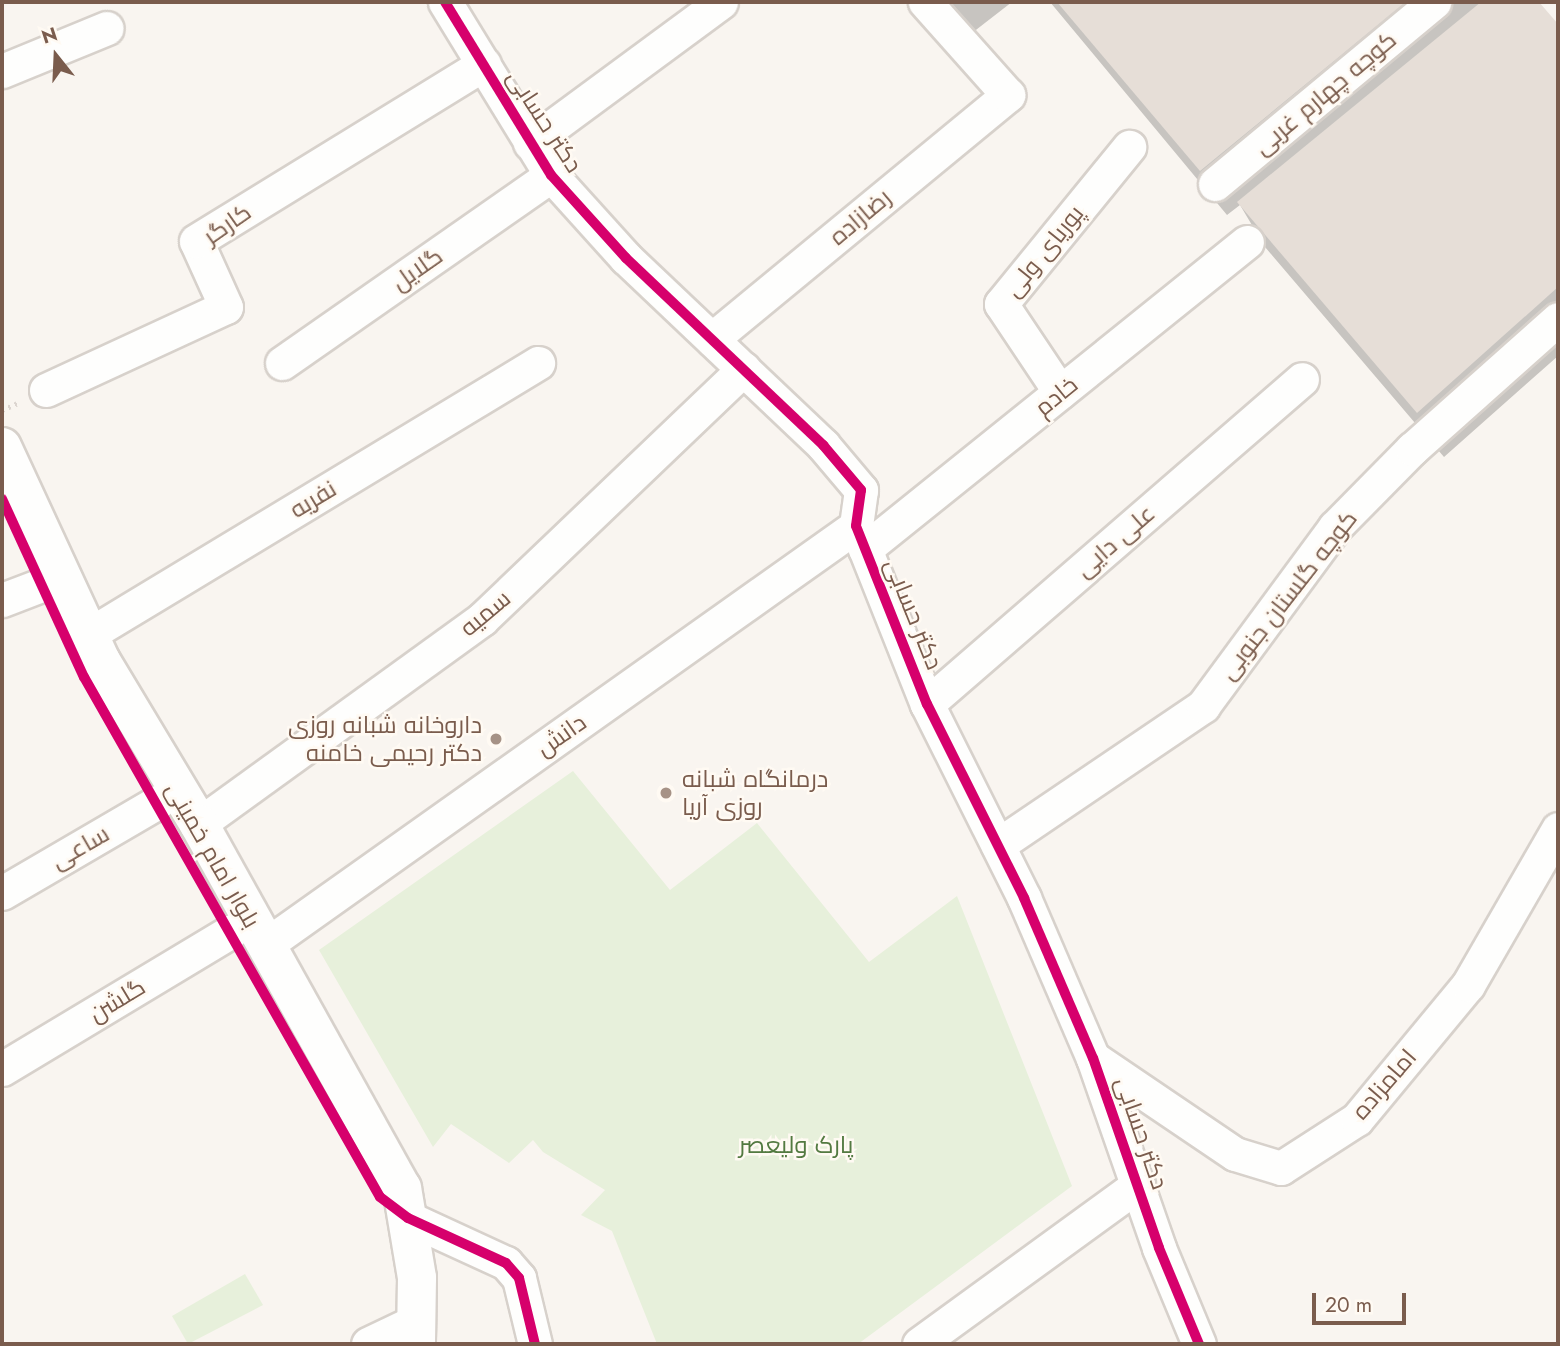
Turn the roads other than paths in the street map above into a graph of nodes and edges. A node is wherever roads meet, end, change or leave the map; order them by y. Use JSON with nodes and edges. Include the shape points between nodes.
{"nodes":[{"id":1,"x":445,"y":2,"type":"edge"},
{"id":2,"x":721,"y":2,"type":"edge"},
{"id":3,"x":925,"y":2,"type":"edge"},
{"id":4,"x":1434,"y":2,"type":"edge"},
{"id":5,"x":107,"y":28,"type":"dead end"},
{"id":6,"x":484,"y":64,"type":"junction"},
{"id":7,"x":2,"y":71,"type":"edge"},
{"id":8,"x":530,"y":143,"type":"junction"},
{"id":9,"x":1129,"y":147,"type":"dead end"},
{"id":10,"x":551,"y":175,"type":"junction"},
{"id":11,"x":1215,"y":184,"type":"dead end"},
{"id":12,"x":1247,"y":242,"type":"dead end"},
{"id":13,"x":1558,"y":319,"type":"edge"},
{"id":14,"x":712,"y":339,"type":"junction"},
{"id":15,"x":282,"y":363,"type":"dead end"},
{"id":16,"x":538,"y":363,"type":"dead end"},
{"id":17,"x":744,"y":369,"type":"junction"},
{"id":18,"x":1302,"y":379,"type":"dead end"},
{"id":19,"x":46,"y":390,"type":"dead end"},
{"id":20,"x":1060,"y":392,"type":"junction"},
{"id":21,"x":2,"y":447,"type":"edge"},
{"id":22,"x":2,"y":499,"type":"edge"},
{"id":23,"x":860,"y":538,"type":"junction"},
{"id":24,"x":41,"y":585,"type":"junction"},
{"id":25,"x":2,"y":600,"type":"edge"},
{"id":26,"x":88,"y":635,"type":"junction"},
{"id":27,"x":927,"y":704,"type":"junction"},
{"id":28,"x":158,"y":802,"type":"junction"},
{"id":29,"x":199,"y":824,"type":"junction"},
{"id":30,"x":1558,"y":829,"type":"edge"},
{"id":31,"x":998,"y":845,"type":"junction"},
{"id":32,"x":2,"y":893,"type":"edge"},
{"id":33,"x":249,"y":938,"type":"junction"},
{"id":34,"x":1093,"y":1058,"type":"junction"},
{"id":35,"x":2,"y":1069,"type":"edge"},
{"id":36,"x":1138,"y":1185,"type":"junction"},
{"id":37,"x":408,"y":1218,"type":"junction"},
{"id":38,"x":416,"y":1333,"type":"edge"},
{"id":39,"x":368,"y":1344,"type":"edge"},
{"id":40,"x":536,"y":1344,"type":"edge"},
{"id":41,"x":919,"y":1344,"type":"edge"},
{"id":42,"x":1199,"y":1344,"type":"edge"}],
"edges":[{"from":1,"to":6,"type":"street","name":"دکتر حسابی"},
{"from":2,"to":8,"type":"street"},
{"from":3,"to":14,"type":"street","name":"رضازاده","via":[[1008,95]]},
{"from":4,"to":11,"type":"street","name":"کوچه چهارم غربی"},
{"from":5,"to":7,"type":"street"},
{"from":6,"to":8,"type":"street","name":"دکتر حسابی"},
{"from":6,"to":19,"type":"street","name":"کارگر","via":[[196,242],[226,307]]},
{"from":8,"to":10,"type":"street","name":"دکتر حسابی"},
{"from":9,"to":20,"type":"street","name":"پوریای ولی","via":[[1001,304]]},
{"from":10,"to":14,"type":"street","name":"دکتر حسابی","via":[[626,258]]},
{"from":10,"to":15,"type":"street","name":"گلایل"},
{"from":12,"to":20,"type":"street","name":"خادم"},
{"from":13,"to":31,"type":"street","name":"کوچه گلستان جنوبی","via":[[1412,449],[1335,527],[1203,706]]},
{"from":14,"to":17,"type":"street","name":"دکتر حسابی"},
{"from":16,"to":26,"type":"street","name":"نفریه"},
{"from":17,"to":23,"type":"street","name":"دکتر حسابی","via":[[823,444],[861,489]]},
{"from":17,"to":29,"type":"street","name":"سمیه","via":[[482,619]]},
{"from":18,"to":27,"type":"street","name":"علی دایی"},
{"from":20,"to":23,"type":"street","name":"خادم"},
{"from":21,"to":26,"type":"street","name":"بلوار امام خمینی"},
{"from":22,"to":24,"type":"street","name":"بلوار امام خمینی"},
{"from":23,"to":27,"type":"street","name":"دکتر حسابی"},
{"from":23,"to":33,"type":"street","name":"دانش"},
{"from":24,"to":25,"type":"street"},
{"from":24,"to":28,"type":"street","name":"بلوار امام خمینی","via":[[84,677]]},
{"from":26,"to":29,"type":"street","name":"بلوار امام خمینی"},
{"from":27,"to":31,"type":"street","name":"دکتر حسابی"},
{"from":28,"to":32,"type":"street","name":"ساعی"},
{"from":28,"to":33,"type":"street","name":"بلوار امام خمینی"},
{"from":29,"to":33,"type":"street","name":"بلوار امام خمینی"},
{"from":30,"to":34,"type":"street","name":"امامزاده","via":[[1468,985],[1357,1119],[1281,1168],[1235,1154]]},
{"from":31,"to":34,"type":"street","name":"دکتر حسابی"},
{"from":33,"to":35,"type":"street","name":"گلشن"},
{"from":33,"to":37,"type":"street","name":"بلوار امام خمینی","via":[[402,1188]]},
{"from":34,"to":36,"type":"street","name":"دکتر حسابی"},
{"from":36,"to":41,"type":"street"},
{"from":36,"to":42,"type":"street","name":"دکتر حسابی"},
{"from":37,"to":38,"type":"street","name":"بلوار امام خمینی","via":[[417,1279]]},
{"from":37,"to":40,"type":"street","via":[[506,1263],[519,1278]]},
{"from":38,"to":39,"type":"street"}]}
